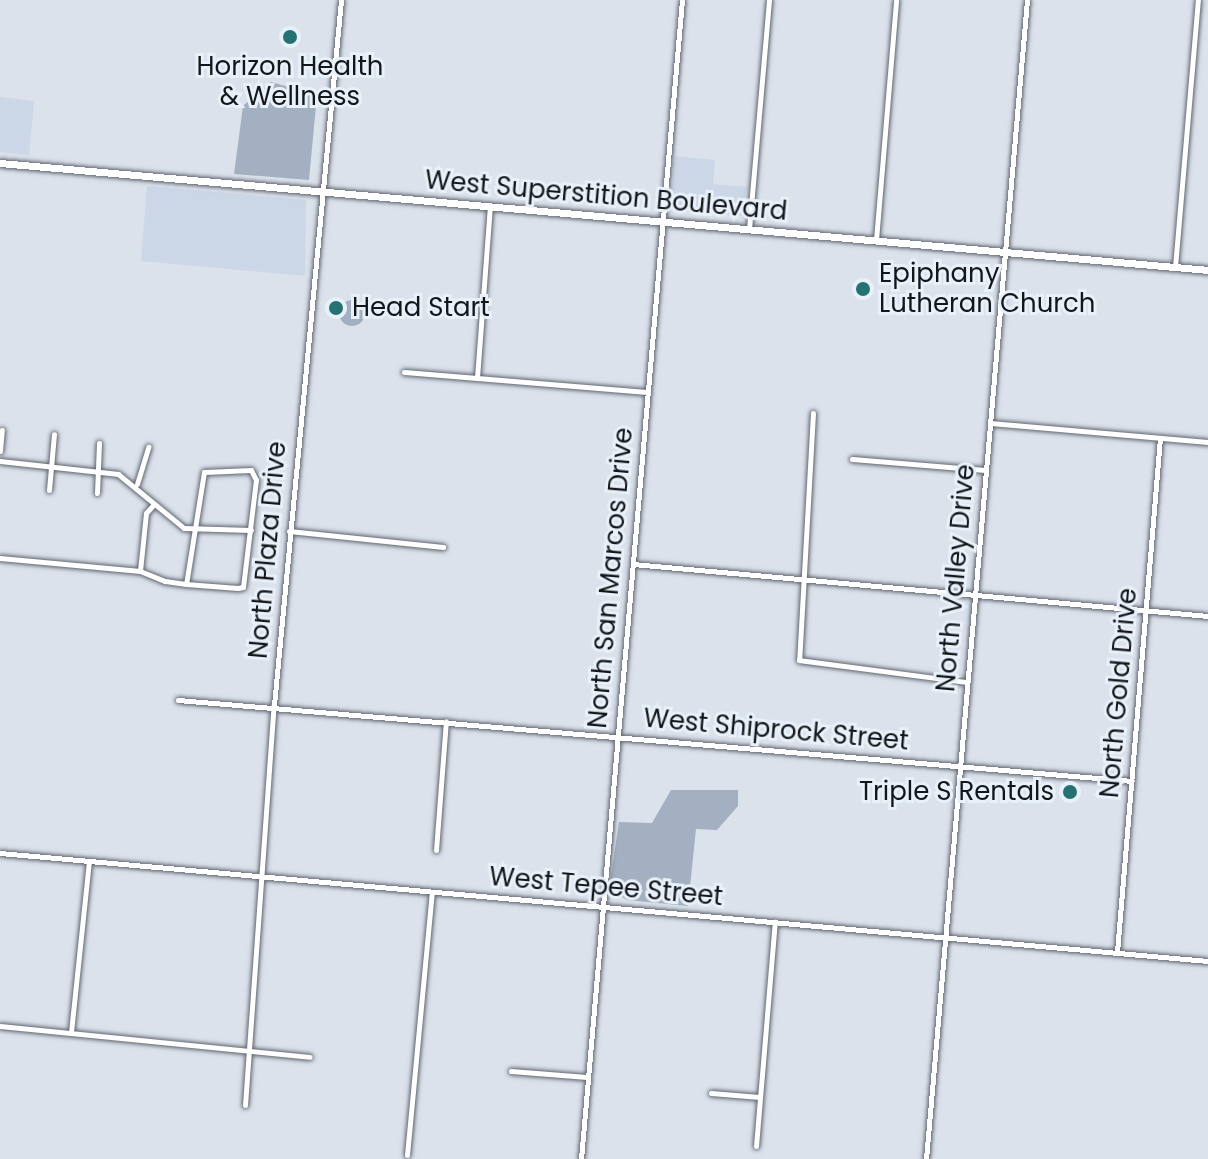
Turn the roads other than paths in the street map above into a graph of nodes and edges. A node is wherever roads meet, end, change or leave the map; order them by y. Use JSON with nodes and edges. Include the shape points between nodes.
{"nodes":[{"id":1,"x":341,"y":0,"type":"edge"},
{"id":2,"x":682,"y":0,"type":"edge"},
{"id":3,"x":769,"y":0,"type":"edge"},
{"id":4,"x":896,"y":0,"type":"edge"},
{"id":5,"x":1027,"y":0,"type":"edge"},
{"id":6,"x":1198,"y":0,"type":"edge"},
{"id":7,"x":0,"y":163,"type":"edge"},
{"id":8,"x":320,"y":191,"type":"junction"},
{"id":9,"x":490,"y":206,"type":"junction"},
{"id":10,"x":662,"y":222,"type":"junction"},
{"id":11,"x":749,"y":229,"type":"junction"},
{"id":12,"x":876,"y":240,"type":"junction"},
{"id":13,"x":1003,"y":252,"type":"junction"},
{"id":14,"x":1175,"y":267,"type":"junction"},
{"id":15,"x":1208,"y":270,"type":"edge"},
{"id":16,"x":404,"y":372,"type":"dead end"},
{"id":17,"x":477,"y":378,"type":"junction"},
{"id":18,"x":647,"y":392,"type":"junction"},
{"id":19,"x":813,"y":413,"type":"dead end"},
{"id":20,"x":990,"y":423,"type":"junction"},
{"id":21,"x":2,"y":430,"type":"dead end"},
{"id":22,"x":54,"y":434,"type":"dead end"},
{"id":23,"x":1160,"y":438,"type":"junction"},
{"id":24,"x":1208,"y":442,"type":"edge"},
{"id":25,"x":99,"y":443,"type":"dead end"},
{"id":26,"x":148,"y":447,"type":"dead end"},
{"id":27,"x":0,"y":451,"type":"edge"},
{"id":28,"x":852,"y":459,"type":"dead end"},
{"id":29,"x":0,"y":461,"type":"edge"},
{"id":30,"x":51,"y":466,"type":"junction"},
{"id":31,"x":98,"y":470,"type":"junction"},
{"id":32,"x":986,"y":470,"type":"junction"},
{"id":33,"x":137,"y":484,"type":"junction"},
{"id":34,"x":49,"y":490,"type":"dead end"},
{"id":35,"x":97,"y":493,"type":"dead end"},
{"id":36,"x":154,"y":504,"type":"junction"},
{"id":37,"x":197,"y":529,"type":"junction"},
{"id":38,"x":251,"y":530,"type":"junction"},
{"id":39,"x":289,"y":531,"type":"junction"},
{"id":40,"x":443,"y":547,"type":"dead end"},
{"id":41,"x":0,"y":558,"type":"edge"},
{"id":42,"x":633,"y":564,"type":"junction"},
{"id":43,"x":140,"y":571,"type":"junction"},
{"id":44,"x":804,"y":579,"type":"junction"},
{"id":45,"x":186,"y":584,"type":"junction"},
{"id":46,"x":975,"y":595,"type":"junction"},
{"id":47,"x":1146,"y":610,"type":"junction"},
{"id":48,"x":1208,"y":616,"type":"edge"},
{"id":49,"x":967,"y":682,"type":"junction"},
{"id":50,"x":178,"y":700,"type":"dead end"},
{"id":51,"x":274,"y":705,"type":"junction"},
{"id":52,"x":446,"y":721,"type":"junction"},
{"id":53,"x":618,"y":736,"type":"junction"},
{"id":54,"x":960,"y":766,"type":"junction"},
{"id":55,"x":1132,"y":781,"type":"junction"},
{"id":56,"x":436,"y":850,"type":"dead end"},
{"id":57,"x":0,"y":853,"type":"edge"},
{"id":58,"x":89,"y":861,"type":"junction"},
{"id":59,"x":259,"y":876,"type":"junction"},
{"id":60,"x":432,"y":892,"type":"junction"},
{"id":61,"x":603,"y":907,"type":"junction"},
{"id":62,"x":775,"y":922,"type":"junction"},
{"id":63,"x":945,"y":937,"type":"junction"},
{"id":64,"x":1117,"y":952,"type":"junction"},
{"id":65,"x":1208,"y":961,"type":"edge"},
{"id":66,"x":0,"y":1026,"type":"edge"},
{"id":67,"x":71,"y":1032,"type":"junction"},
{"id":68,"x":248,"y":1049,"type":"junction"},
{"id":69,"x":309,"y":1057,"type":"dead end"},
{"id":70,"x":511,"y":1071,"type":"dead end"},
{"id":71,"x":587,"y":1077,"type":"junction"},
{"id":72,"x":711,"y":1093,"type":"dead end"},
{"id":73,"x":760,"y":1097,"type":"junction"},
{"id":74,"x":245,"y":1105,"type":"dead end"},
{"id":75,"x":756,"y":1146,"type":"dead end"},
{"id":76,"x":407,"y":1155,"type":"dead end"},
{"id":77,"x":581,"y":1159,"type":"edge"},
{"id":78,"x":926,"y":1159,"type":"edge"}],
"edges":[{"from":1,"to":8,"type":"street","name":"North Plaza Drive"},
{"from":2,"to":10,"type":"street","name":"North San Marcos Drive"},
{"from":3,"to":11,"type":"street"},
{"from":4,"to":12,"type":"street"},
{"from":5,"to":13,"type":"street","name":"North Valley Drive"},
{"from":6,"to":14,"type":"street"},
{"from":7,"to":8,"type":"main road","name":"West Superstition Boulevard"},
{"from":8,"to":9,"type":"main road","name":"West Superstition Boulevard"},
{"from":8,"to":39,"type":"street","name":"North Plaza Drive"},
{"from":9,"to":10,"type":"main road","name":"West Superstition Boulevard"},
{"from":9,"to":17,"type":"street"},
{"from":10,"to":11,"type":"main road","name":"West Superstition Boulevard"},
{"from":10,"to":18,"type":"street","name":"North San Marcos Drive"},
{"from":11,"to":12,"type":"main road","name":"West Superstition Boulevard"},
{"from":12,"to":13,"type":"main road","name":"West Superstition Boulevard"},
{"from":13,"to":14,"type":"main road","name":"West Superstition Boulevard"},
{"from":13,"to":20,"type":"street","name":"North Valley Drive"},
{"from":14,"to":15,"type":"main road","name":"West Superstition Boulevard"},
{"from":16,"to":17,"type":"street"},
{"from":17,"to":18,"type":"street"},
{"from":18,"to":42,"type":"street","name":"North San Marcos Drive"},
{"from":19,"to":44,"type":"street"},
{"from":20,"to":23,"type":"street"},
{"from":20,"to":32,"type":"street","name":"North Valley Drive"},
{"from":21,"to":27,"type":"street"},
{"from":22,"to":30,"type":"street"},
{"from":23,"to":24,"type":"street"},
{"from":23,"to":47,"type":"street","name":"North Gold Drive"},
{"from":25,"to":31,"type":"street"},
{"from":26,"to":33,"type":"street"},
{"from":28,"to":32,"type":"street"},
{"from":29,"to":30,"type":"street"},
{"from":30,"to":31,"type":"street"},
{"from":30,"to":34,"type":"street"},
{"from":31,"to":33,"type":"street"},
{"from":31,"to":35,"type":"street"},
{"from":32,"to":46,"type":"street","name":"North Valley Drive"},
{"from":33,"to":36,"type":"street"},
{"from":36,"to":37,"type":"street","via":[[173,522]]},
{"from":36,"to":43,"type":"street","via":[[146,513]]},
{"from":37,"to":38,"type":"street"},
{"from":37,"to":38,"type":"street","via":[[205,469],[255,473]]},
{"from":37,"to":45,"type":"street"},
{"from":38,"to":45,"type":"street","via":[[243,587]]},
{"from":39,"to":40,"type":"street"},
{"from":39,"to":51,"type":"street","name":"North Plaza Drive"},
{"from":41,"to":43,"type":"street"},
{"from":42,"to":44,"type":"street"},
{"from":42,"to":53,"type":"street","name":"North San Marcos Drive"},
{"from":43,"to":45,"type":"street"},
{"from":44,"to":46,"type":"street"},
{"from":44,"to":49,"type":"street","via":[[799,660]]},
{"from":46,"to":47,"type":"street"},
{"from":46,"to":49,"type":"street","name":"North Valley Drive"},
{"from":47,"to":48,"type":"street"},
{"from":47,"to":55,"type":"street","name":"North Gold Drive"},
{"from":49,"to":54,"type":"street","name":"North Valley Drive"},
{"from":50,"to":51,"type":"street","name":"West Shiprock Street"},
{"from":51,"to":52,"type":"street","name":"West Shiprock Street"},
{"from":51,"to":59,"type":"street","name":"North Plaza Drive"},
{"from":52,"to":53,"type":"street","name":"West Shiprock Street"},
{"from":52,"to":56,"type":"street"},
{"from":53,"to":54,"type":"street","name":"West Shiprock Street"},
{"from":53,"to":61,"type":"street","name":"North San Marcos Drive"},
{"from":54,"to":55,"type":"street","name":"West Shiprock Street"},
{"from":54,"to":63,"type":"street","name":"North Valley Drive"},
{"from":55,"to":64,"type":"street","name":"North Gold Drive"},
{"from":57,"to":58,"type":"street","name":"West Tepee Street"},
{"from":58,"to":59,"type":"street","name":"West Tepee Street"},
{"from":58,"to":67,"type":"street"},
{"from":59,"to":60,"type":"street","name":"West Tepee Street"},
{"from":59,"to":68,"type":"street","name":"North Plaza Drive"},
{"from":60,"to":61,"type":"street","name":"West Tepee Street"},
{"from":60,"to":76,"type":"street"},
{"from":61,"to":62,"type":"street","name":"West Tepee Street"},
{"from":61,"to":71,"type":"street","name":"North San Marcos Drive"},
{"from":62,"to":63,"type":"street","name":"West Tepee Street"},
{"from":62,"to":73,"type":"street"},
{"from":63,"to":64,"type":"street","name":"West Tepee Street"},
{"from":63,"to":78,"type":"street","name":"North Valley Drive"},
{"from":64,"to":65,"type":"street","name":"West Tepee Street"},
{"from":66,"to":67,"type":"street"},
{"from":67,"to":68,"type":"street"},
{"from":68,"to":69,"type":"street"},
{"from":68,"to":74,"type":"street","name":"North Plaza Drive"},
{"from":70,"to":71,"type":"street"},
{"from":71,"to":77,"type":"street","name":"North San Marcos Drive"},
{"from":72,"to":73,"type":"street"},
{"from":73,"to":75,"type":"street"}]}
